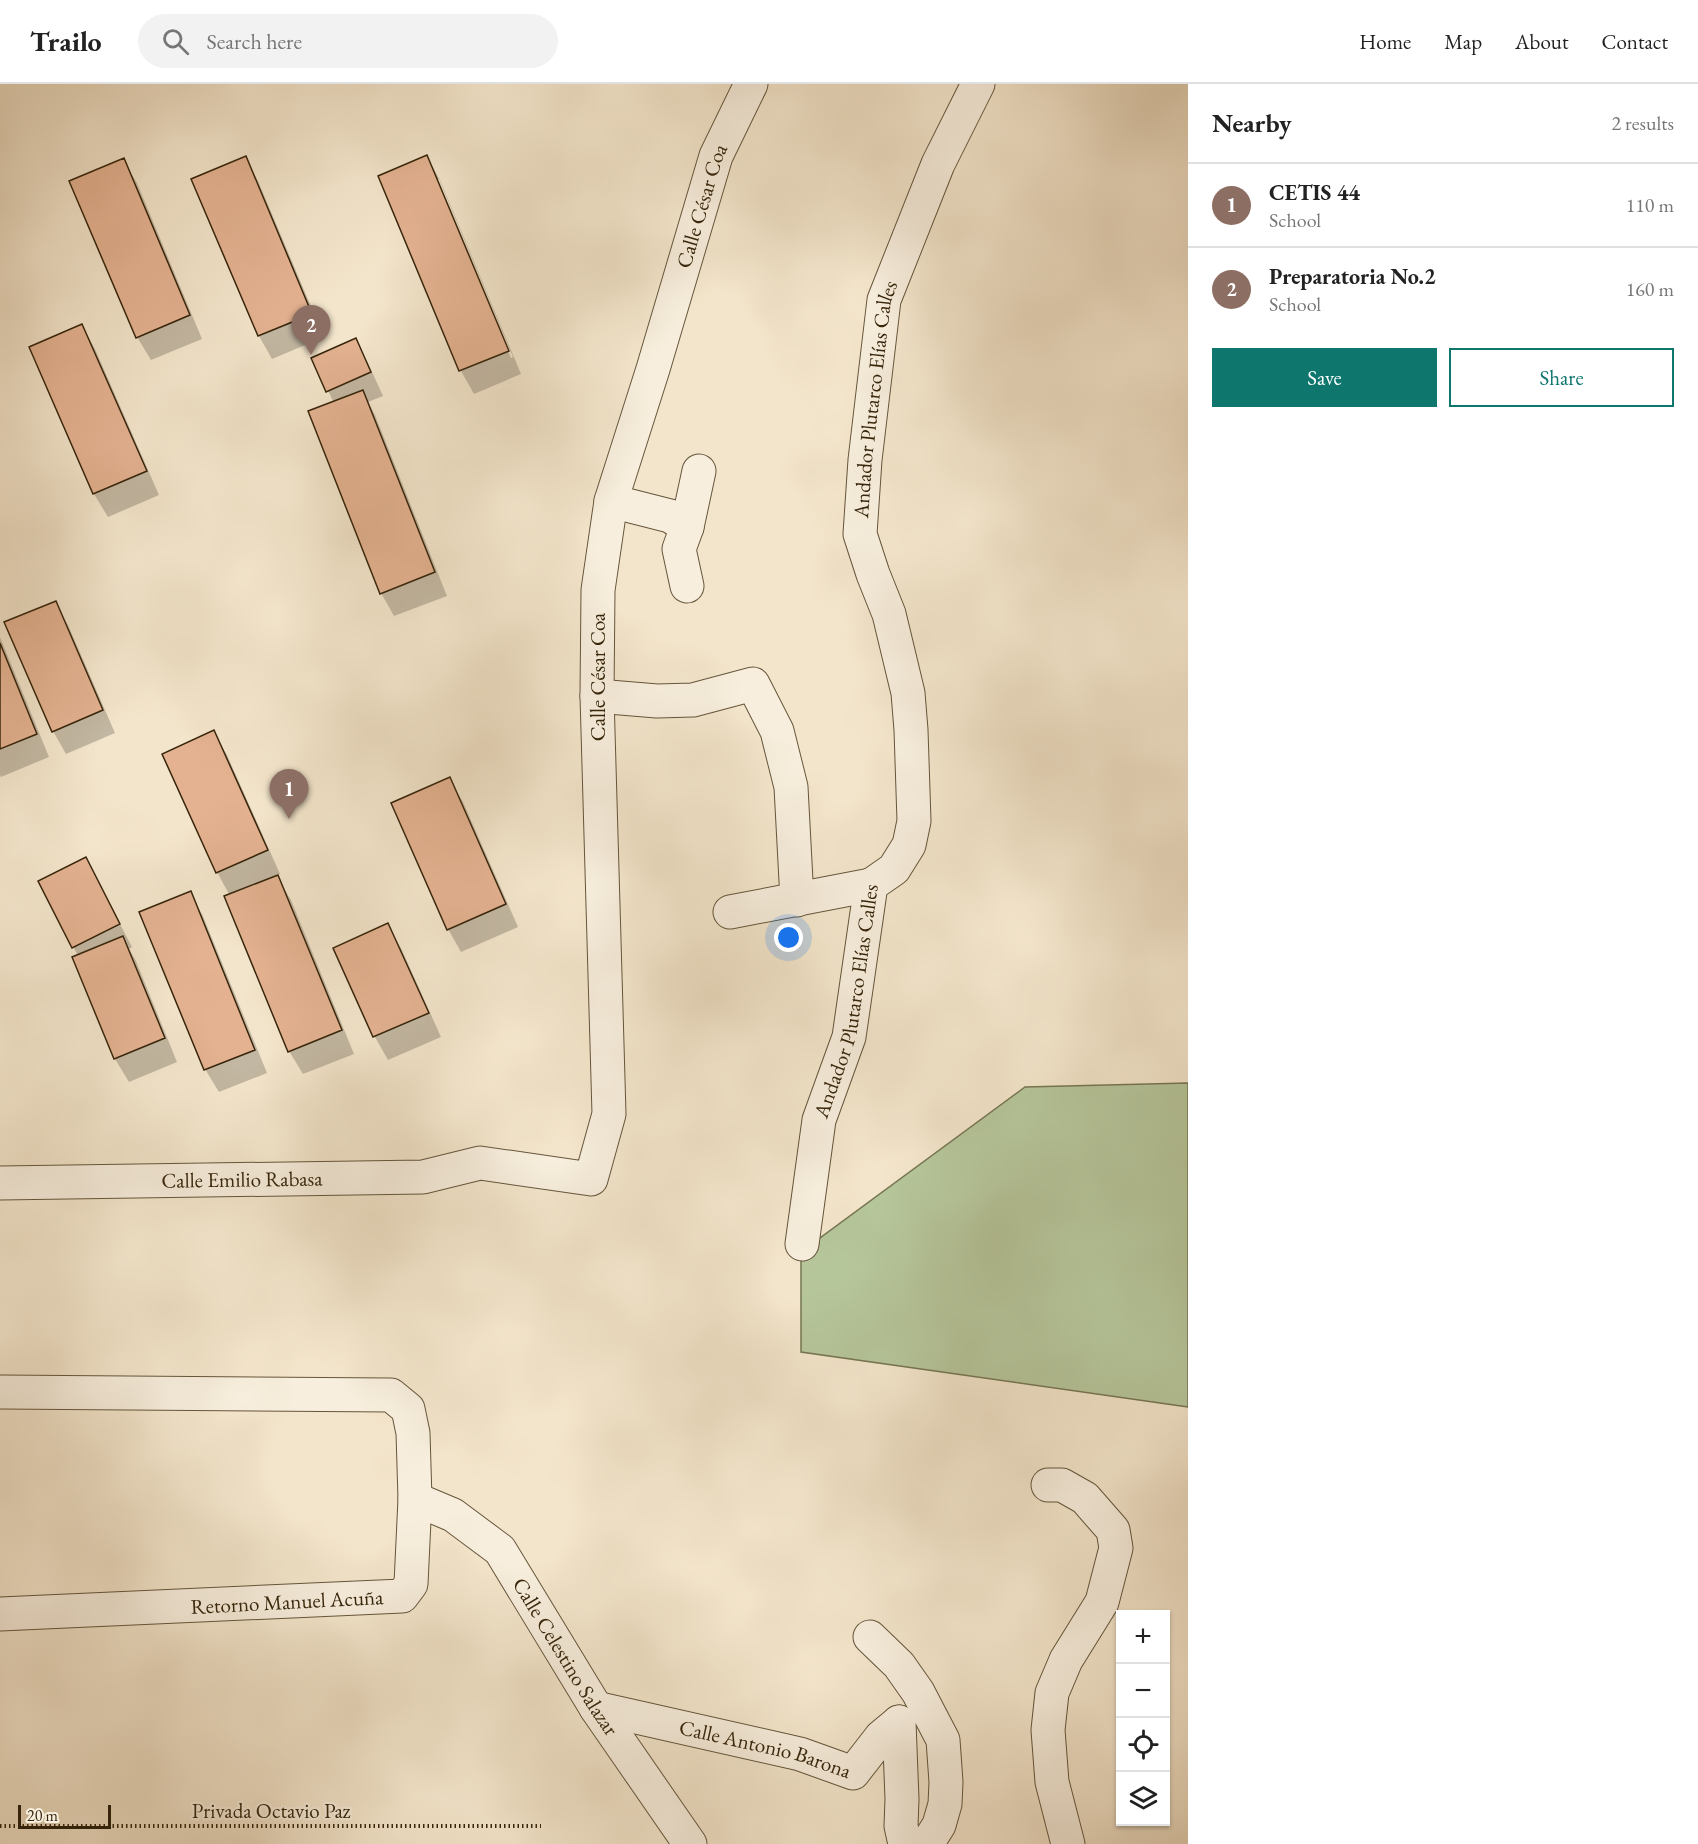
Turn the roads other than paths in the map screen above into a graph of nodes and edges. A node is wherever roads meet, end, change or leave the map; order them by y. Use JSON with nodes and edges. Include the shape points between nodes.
{"nodes":[{"id":1,"x":751,"y":84,"type":"edge"},
{"id":2,"x":978,"y":84,"type":"edge"},
{"id":3,"x":699,"y":471,"type":"dead end"},
{"id":4,"x":611,"y":501,"type":"junction"},
{"id":5,"x":687,"y":527,"type":"junction"},
{"id":6,"x":687,"y":586,"type":"dead end"},
{"id":7,"x":597,"y":696,"type":"junction"},
{"id":8,"x":871,"y":885,"type":"junction"},
{"id":9,"x":797,"y":900,"type":"junction"},
{"id":10,"x":730,"y":912,"type":"dead end"},
{"id":11,"x":480,"y":1163,"type":"joint"},
{"id":12,"x":0,"y":1184,"type":"edge"},
{"id":13,"x":802,"y":1244,"type":"dead end"},
{"id":14,"x":0,"y":1392,"type":"edge"},
{"id":15,"x":1048,"y":1485,"type":"dead end"},
{"id":16,"x":415,"y":1499,"type":"junction"},
{"id":17,"x":0,"y":1614,"type":"edge"},
{"id":18,"x":870,"y":1637,"type":"dead end"},
{"id":19,"x":596,"y":1708,"type":"junction"},
{"id":20,"x":690,"y":1844,"type":"edge"},
{"id":21,"x":904,"y":1844,"type":"edge"},
{"id":22,"x":927,"y":1844,"type":"edge"},
{"id":23,"x":1068,"y":1844,"type":"edge"}],
"edges":[{"from":1,"to":4,"type":"street","name":"Calle César Coa","via":[[716,156]]},
{"from":2,"to":8,"type":"street","name":"Andador Plutarco Elías Calles","via":[[938,164],[884,300],[860,534],[889,614],[908,693],[914,821],[909,845],[894,869]]},
{"from":3,"to":5,"type":"street"},
{"from":4,"to":5,"type":"street","via":[[670,516]]},
{"from":4,"to":7,"type":"street","name":"Calle César Coa","via":[[598,590]]},
{"from":5,"to":6,"type":"street","via":[[679,549]]},
{"from":7,"to":9,"type":"street","via":[[693,700],[753,684],[777,731],[791,787]]},
{"from":7,"to":11,"type":"street","name":"Calle César Coa","via":[[609,1114],[591,1179]]},
{"from":8,"to":9,"type":"street"},
{"from":8,"to":13,"type":"street","name":"Andador Plutarco Elías Calles","via":[[849,1037],[819,1120]]},
{"from":9,"to":10,"type":"street"},
{"from":11,"to":12,"type":"street","name":"Calle Emilio Rabasa","via":[[423,1177]]},
{"from":14,"to":16,"type":"street","name":"Retorno Manuel Acuña","via":[[391,1395],[408,1409],[413,1433]]},
{"from":15,"to":23,"type":"street","via":[[1062,1485],[1085,1498],[1113,1530],[1116,1548],[1102,1602],[1066,1660],[1052,1693],[1048,1730],[1052,1782]]},
{"from":16,"to":17,"type":"street","name":"Retorno Manuel Acuña","via":[[411,1584],[402,1596]]},
{"from":16,"to":19,"type":"street","name":"Calle Celestino Salazar","via":[[453,1515],[500,1550]]},
{"from":18,"to":22,"type":"street","via":[[899,1665],[943,1740],[945,1804],[939,1825]]},
{"from":19,"to":20,"type":"street","name":"Calle Celestino Salazar"},
{"from":19,"to":21,"type":"street","name":"Calle Antonio Barona","via":[[800,1754],[853,1773],[881,1737],[899,1722]]}]}
